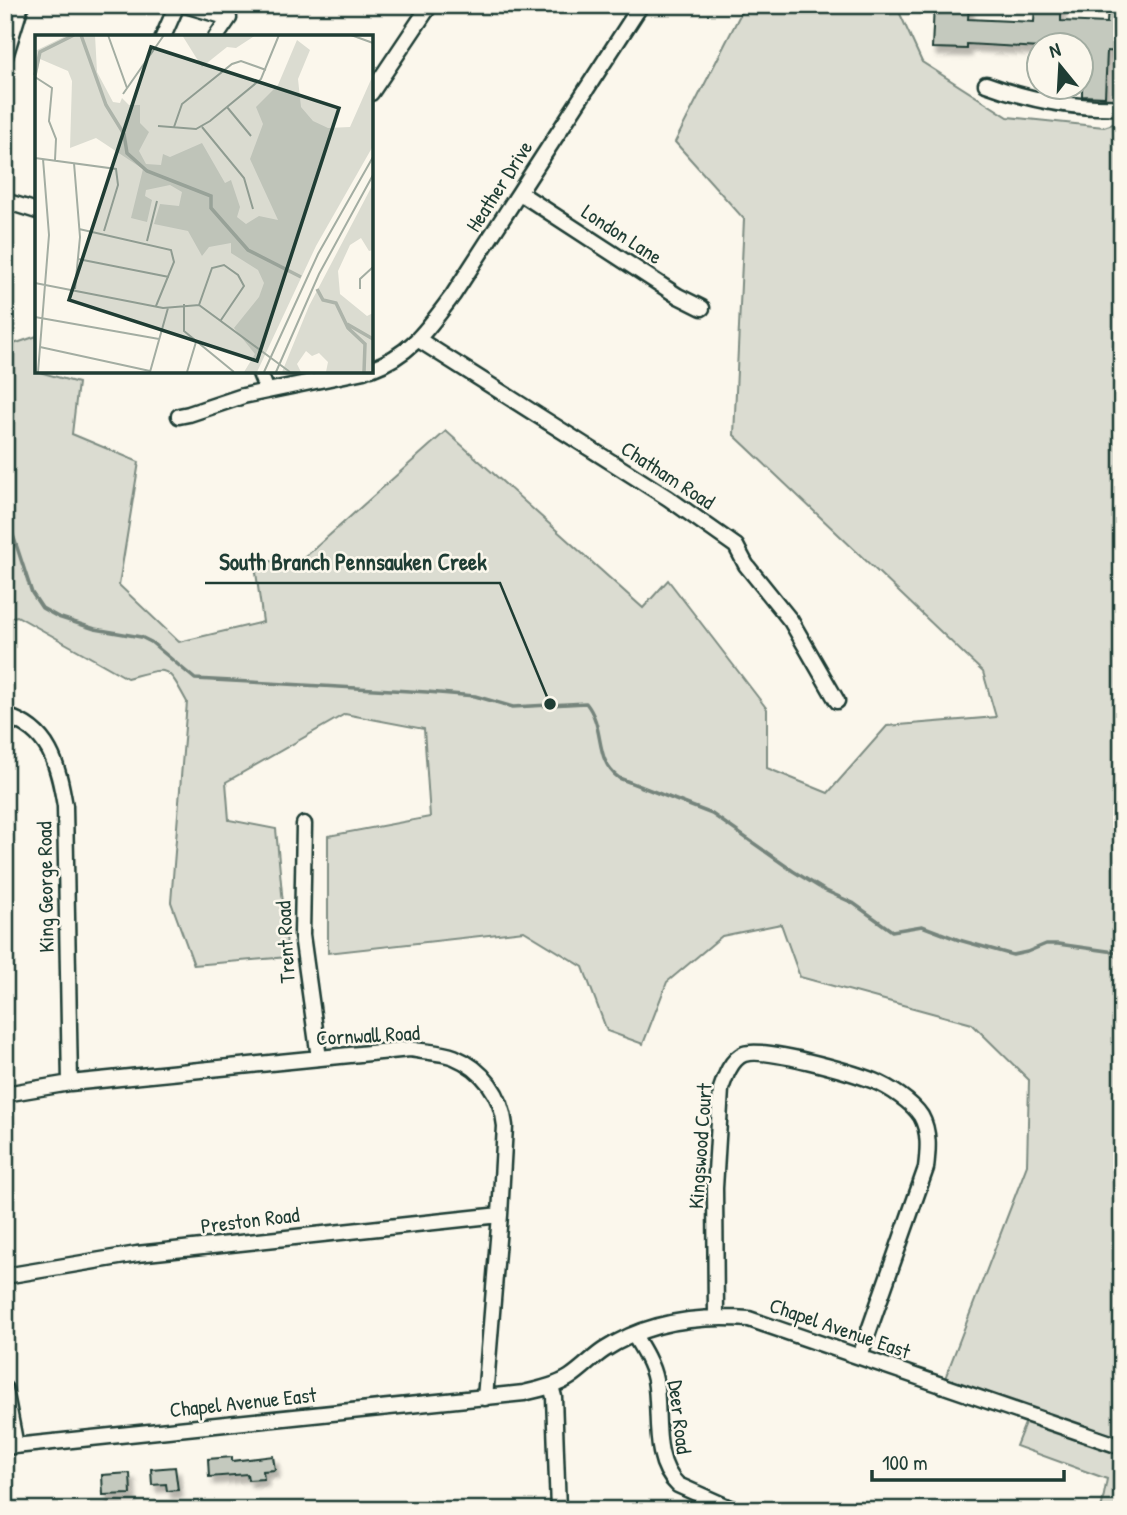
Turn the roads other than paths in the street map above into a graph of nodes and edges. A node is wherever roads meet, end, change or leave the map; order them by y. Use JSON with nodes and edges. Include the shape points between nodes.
{"nodes":[{"id":1,"x":21,"y":5,"type":"edge"},
{"id":2,"x":177,"y":5,"type":"edge"},
{"id":3,"x":186,"y":5,"type":"edge"},
{"id":4,"x":430,"y":5,"type":"edge"},
{"id":5,"x":641,"y":5,"type":"edge"},
{"id":6,"x":164,"y":35,"type":"edge"},
{"id":7,"x":217,"y":35,"type":"edge"},
{"id":8,"x":5,"y":57,"type":"edge"},
{"id":9,"x":986,"y":84,"type":"dead end"},
{"id":10,"x":373,"y":90,"type":"edge"},
{"id":11,"x":1122,"y":107,"type":"edge"},
{"id":12,"x":520,"y":193,"type":"junction"},
{"id":13,"x":5,"y":201,"type":"edge"},
{"id":14,"x":35,"y":210,"type":"edge"},
{"id":15,"x":702,"y":309,"type":"dead end"},
{"id":16,"x":419,"y":341,"type":"junction"},
{"id":17,"x":373,"y":368,"type":"edge"},
{"id":18,"x":260,"y":373,"type":"edge"},
{"id":19,"x":354,"y":373,"type":"edge"},
{"id":20,"x":267,"y":391,"type":"junction"},
{"id":21,"x":179,"y":415,"type":"dead end"},
{"id":22,"x":837,"y":701,"type":"dead end"},
{"id":23,"x":5,"y":716,"type":"edge"},
{"id":24,"x":304,"y":824,"type":"dead end"},
{"id":25,"x":319,"y":1058,"type":"junction"},
{"id":26,"x":70,"y":1083,"type":"junction"},
{"id":27,"x":5,"y":1094,"type":"edge"},
{"id":28,"x":500,"y":1215,"type":"junction"},
{"id":29,"x":5,"y":1276,"type":"edge"},
{"id":30,"x":716,"y":1316,"type":"junction"},
{"id":31,"x":634,"y":1335,"type":"junction"},
{"id":32,"x":860,"y":1356,"type":"junction"},
{"id":33,"x":551,"y":1385,"type":"junction"},
{"id":34,"x":5,"y":1389,"type":"edge"},
{"id":35,"x":485,"y":1398,"type":"junction"},
{"id":36,"x":10,"y":1447,"type":"edge"},
{"id":37,"x":1122,"y":1447,"type":"edge"},
{"id":38,"x":558,"y":1510,"type":"edge"},
{"id":39,"x":734,"y":1510,"type":"edge"}],
"edges":[{"from":1,"to":8,"type":"street"},
{"from":2,"to":6,"type":"street"},
{"from":3,"to":7,"type":"street","via":[[229,18]]},
{"from":4,"to":10,"type":"street"},
{"from":5,"to":12,"type":"street","name":"Heather Drive"},
{"from":9,"to":11,"type":"street","via":[[1092,108]]},
{"from":12,"to":15,"type":"street","name":"London Lane"},
{"from":12,"to":16,"type":"street","name":"Heather Drive"},
{"from":13,"to":14,"type":"street"},
{"from":16,"to":17,"type":"street","name":"Heather Drive"},
{"from":16,"to":22,"type":"street","name":"Chatham Road","via":[[736,545],[746,565],[791,621]]},
{"from":18,"to":20,"type":"street"},
{"from":19,"to":20,"type":"street"},
{"from":20,"to":21,"type":"street"},
{"from":23,"to":26,"type":"street","name":"King George Road","via":[[24,722],[42,738],[60,776],[65,806]]},
{"from":24,"to":25,"type":"street","name":"Trent Road","via":[[302,935]]},
{"from":25,"to":26,"type":"street","name":"Cornwall Road"},
{"from":25,"to":28,"type":"street","name":"Cornwall Road","via":[[410,1049],[452,1056],[482,1076],[494,1089],[504,1115]]},
{"from":26,"to":27,"type":"street","name":"Cornwall Road"},
{"from":28,"to":29,"type":"street","name":"Preston Road","via":[[137,1254]]},
{"from":28,"to":35,"type":"street","name":"Cornwall Road"},
{"from":30,"to":31,"type":"street","name":"Chapel Avenue East","via":[[684,1319]]},
{"from":30,"to":32,"type":"street","name":"Chapel Avenue East","via":[[749,1319]]},
{"from":30,"to":32,"type":"street","name":"Kingswood Court","via":[[715,1188],[721,1089],[726,1074],[744,1054],[779,1054],[876,1082],[905,1100],[920,1115],[926,1130],[926,1168]]},
{"from":31,"to":33,"type":"street","name":"Chapel Avenue East"},
{"from":31,"to":39,"type":"street","name":"Deer Road","via":[[655,1378],[661,1450],[671,1478]]},
{"from":32,"to":37,"type":"street","name":"Chapel Avenue East"},
{"from":33,"to":35,"type":"street","name":"Chapel Avenue East"},
{"from":33,"to":38,"type":"street"},
{"from":34,"to":36,"type":"street"},
{"from":35,"to":36,"type":"street","name":"Chapel Avenue East"}]}
